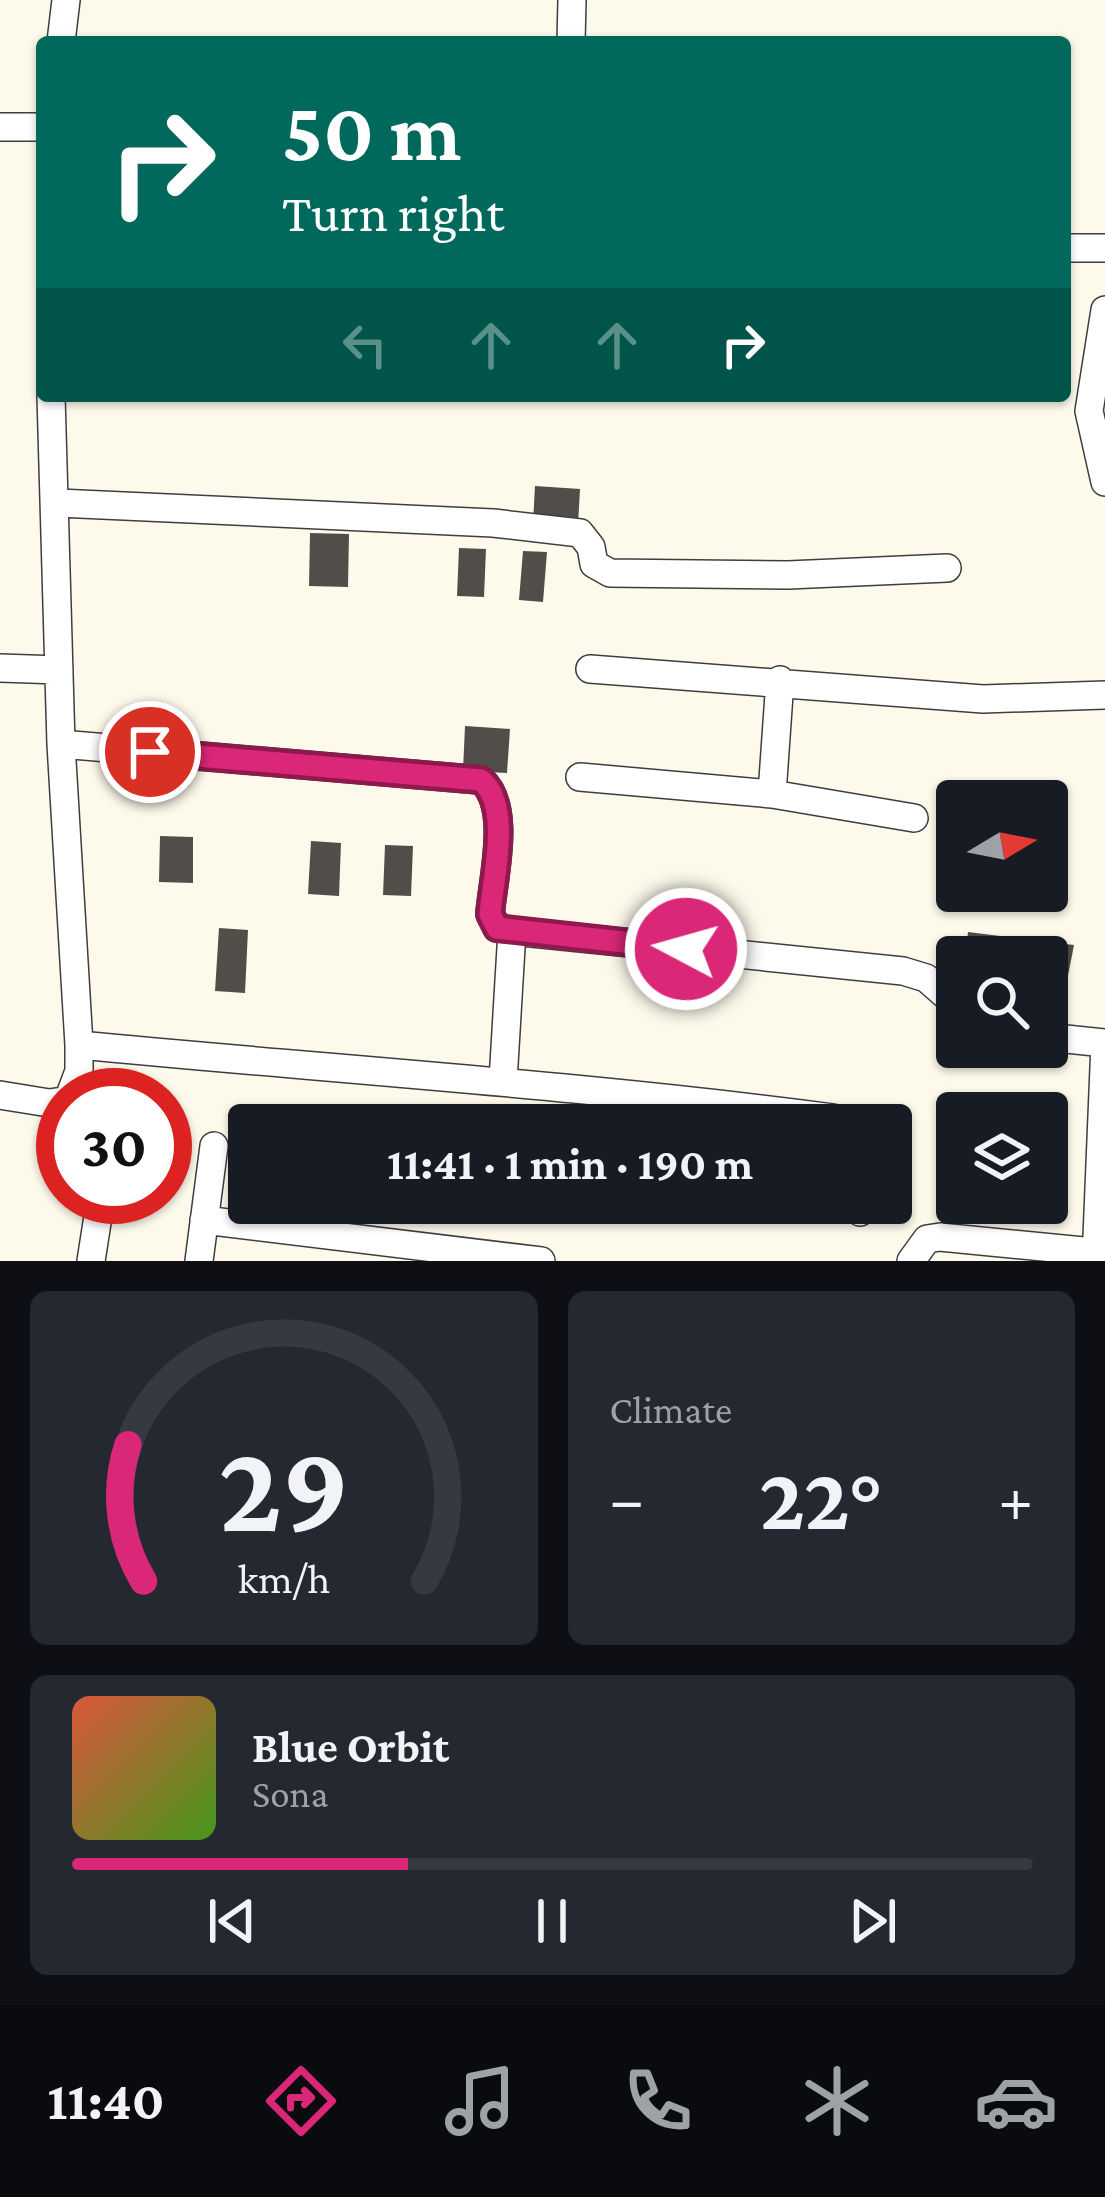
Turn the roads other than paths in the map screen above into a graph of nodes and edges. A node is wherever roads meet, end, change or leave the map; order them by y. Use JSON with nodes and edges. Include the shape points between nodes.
{"nodes":[{"id":1,"x":66,"y":0,"type":"edge"},
{"id":2,"x":572,"y":0,"type":"edge"},
{"id":3,"x":62,"y":36,"type":"edge"},
{"id":4,"x":572,"y":36,"type":"edge"},
{"id":5,"x":0,"y":127,"type":"edge"},
{"id":6,"x":36,"y":127,"type":"edge"},
{"id":7,"x":1071,"y":248,"type":"edge"},
{"id":8,"x":1105,"y":248,"type":"edge"},
{"id":9,"x":1105,"y":310,"type":"edge"},
{"id":10,"x":51,"y":402,"type":"edge"},
{"id":11,"x":1105,"y":482,"type":"edge"},
{"id":12,"x":58,"y":503,"type":"junction"},
{"id":13,"x":947,"y":568,"type":"dead end"},
{"id":14,"x":0,"y":668,"type":"edge"},
{"id":15,"x":590,"y":668,"type":"dead end"},
{"id":16,"x":59,"y":670,"type":"junction"},
{"id":17,"x":780,"y":680,"type":"junction"},
{"id":18,"x":1105,"y":695,"type":"edge"},
{"id":19,"x":61,"y":744,"type":"junction"},
{"id":20,"x":580,"y":777,"type":"dead end"},
{"id":21,"x":772,"y":794,"type":"junction"},
{"id":22,"x":914,"y":818,"type":"dead end"},
{"id":23,"x":512,"y":931,"type":"junction"},
{"id":24,"x":936,"y":987,"type":"edge"},
{"id":25,"x":1068,"y":1039,"type":"edge"},
{"id":26,"x":1105,"y":1043,"type":"edge"},
{"id":27,"x":79,"y":1045,"type":"junction"},
{"id":28,"x":79,"y":1068,"type":"edge"},
{"id":29,"x":503,"y":1081,"type":"junction"},
{"id":30,"x":0,"y":1095,"type":"edge"},
{"id":31,"x":1102,"y":1100,"type":"edge"},
{"id":32,"x":36,"y":1101,"type":"edge"},
{"id":33,"x":715,"y":1104,"type":"edge"},
{"id":34,"x":214,"y":1146,"type":"dead end"},
{"id":35,"x":205,"y":1220,"type":"junction"},
{"id":36,"x":97,"y":1224,"type":"edge"},
{"id":37,"x":410,"y":1254,"type":"edge"},
{"id":38,"x":1099,"y":1255,"type":"edge"},
{"id":39,"x":91,"y":1261,"type":"edge"},
{"id":40,"x":199,"y":1261,"type":"edge"},
{"id":41,"x":541,"y":1261,"type":"edge"},
{"id":42,"x":911,"y":1261,"type":"edge"}],
"edges":[{"from":1,"to":3,"type":"street"},
{"from":2,"to":4,"type":"street"},
{"from":5,"to":6,"type":"street"},
{"from":7,"to":8,"type":"street"},
{"from":9,"to":11,"type":"street","via":[[1089,411]]},
{"from":10,"to":12,"type":"street"},
{"from":12,"to":13,"type":"street","via":[[580,533],[594,564],[610,573]]},
{"from":12,"to":16,"type":"street"},
{"from":14,"to":16,"type":"street"},
{"from":15,"to":17,"type":"street"},
{"from":16,"to":19,"type":"street"},
{"from":17,"to":18,"type":"street","via":[[983,699]]},
{"from":17,"to":21,"type":"street"},
{"from":19,"to":23,"type":"street","via":[[481,780],[493,790],[497,814],[490,914],[497,928]]},
{"from":19,"to":27,"type":"street"},
{"from":20,"to":21,"type":"street"},
{"from":21,"to":22,"type":"street"},
{"from":23,"to":24,"type":"street","via":[[903,971]]},
{"from":23,"to":29,"type":"street"},
{"from":25,"to":26,"type":"street"},
{"from":26,"to":31,"type":"street"},
{"from":27,"to":28,"type":"street"},
{"from":27,"to":29,"type":"street"},
{"from":29,"to":33,"type":"street"},
{"from":30,"to":32,"type":"street"},
{"from":31,"to":38,"type":"street"},
{"from":34,"to":35,"type":"street"},
{"from":35,"to":37,"type":"street"},
{"from":35,"to":40,"type":"street"},
{"from":36,"to":39,"type":"street"},
{"from":37,"to":41,"type":"street"},
{"from":38,"to":42,"type":"street","via":[[940,1237],[927,1238]]}]}
